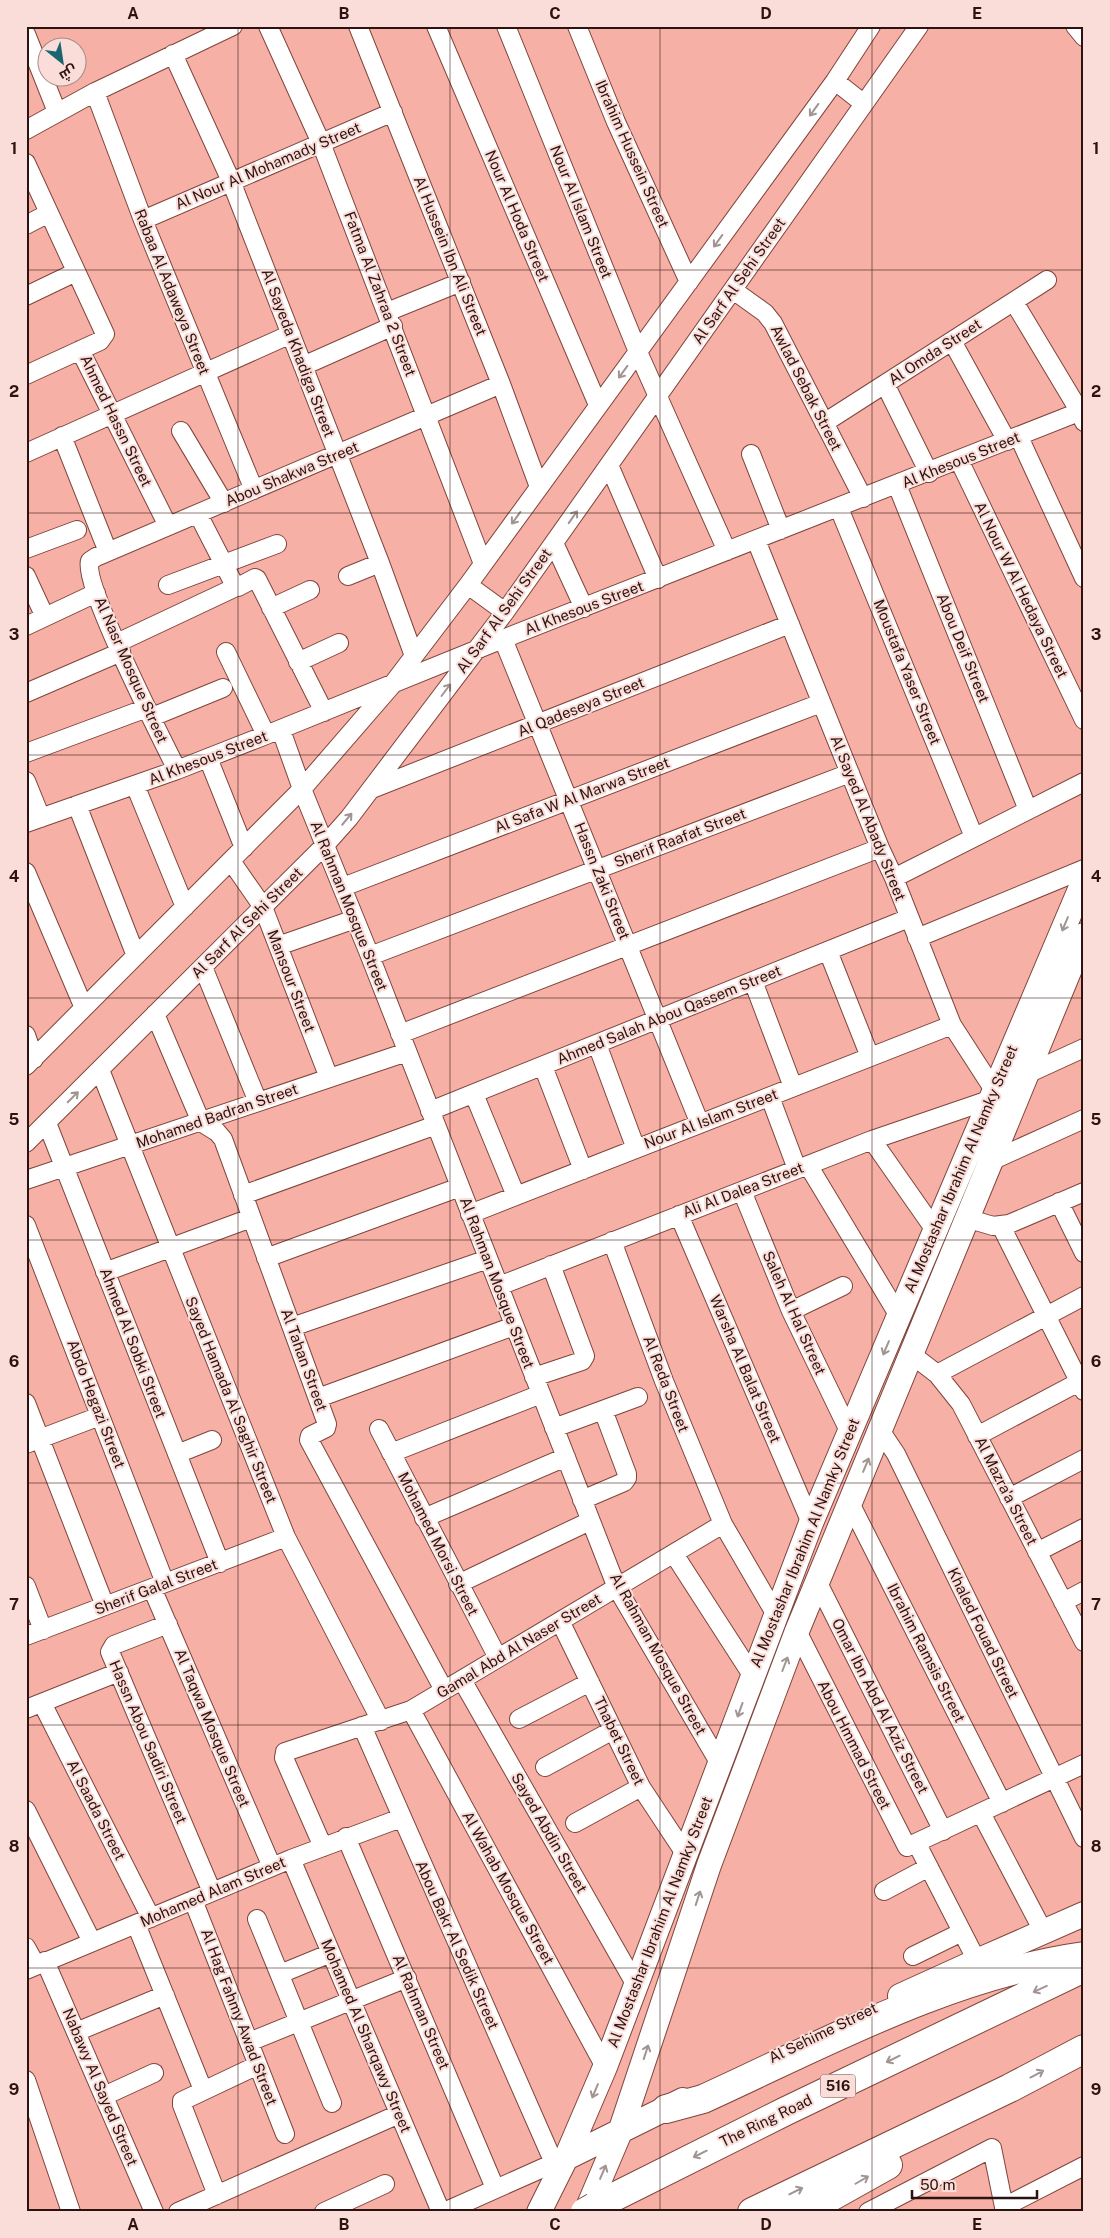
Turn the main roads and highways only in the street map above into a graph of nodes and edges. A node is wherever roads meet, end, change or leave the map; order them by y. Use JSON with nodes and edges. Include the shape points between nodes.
{"nodes":[{"id":1,"x":1084,"y":880,"type":"edge"},
{"id":2,"x":1084,"y":935,"type":"edge"},
{"id":3,"x":686,"y":1855,"type":"junction"},
{"id":4,"x":709,"y":1865,"type":"junction"},
{"id":5,"x":1084,"y":1914,"type":"edge"},
{"id":6,"x":1084,"y":1956,"type":"edge"},
{"id":7,"x":1084,"y":1968,"type":"edge"},
{"id":8,"x":1084,"y":2049,"type":"edge"},
{"id":9,"x":1010,"y":2088,"type":"junction"},
{"id":10,"x":666,"y":2109,"type":"junction"},
{"id":11,"x":620,"y":2132,"type":"junction"},
{"id":12,"x":560,"y":2161,"type":"junction"},
{"id":13,"x":588,"y":2210,"type":"edge"},
{"id":14,"x":539,"y":2212,"type":"edge"},
{"id":15,"x":752,"y":2212,"type":"edge"},
{"id":16,"x":804,"y":2212,"type":"edge"}],
"edges":[{"from":1,"to":3,"type":"main road","name":"Al Mostashar Ibrahim Al Namky Street","one_way":true,"via":[[812,1522]]},
{"from":4,"to":2,"type":"main road","name":"Al Mostashar Ibrahim Al Namky Street","one_way":true,"via":[[817,1581]]},
{"from":3,"to":4,"type":"main road"},
{"from":3,"to":12,"type":"main road","name":"Al Mostashar Ibrahim Al Namky Street","one_way":true,"via":[[605,2066]]},
{"from":11,"to":4,"type":"main road","name":"Al Mostashar Ibrahim Al Namky Street","one_way":true},
{"from":5,"to":10,"type":"main road","name":"Al Sehime Street","via":[[977,1961]]},
{"from":6,"to":10,"type":"highway","via":[[1004,1973],[930,1997],[703,2098]]},
{"from":7,"to":13,"type":"highway","name":"The Ring Road","number":"516","one_way":true},
{"from":9,"to":8,"type":"highway","one_way":true},
{"from":15,"to":9,"type":"highway","one_way":true},
{"from":16,"to":9,"type":"highway","one_way":true,"via":[[902,2157]]},
{"from":10,"to":11,"type":"main road","name":"Al Sehime Street"},
{"from":11,"to":12,"type":"main road","name":"Al Sehime Street"},
{"from":13,"to":11,"type":"main road","name":"Al Mostashar Ibrahim Al Namky Street","one_way":true},
{"from":12,"to":14,"type":"main road","name":"Al Mostashar Ibrahim Al Namky Street"}]}
